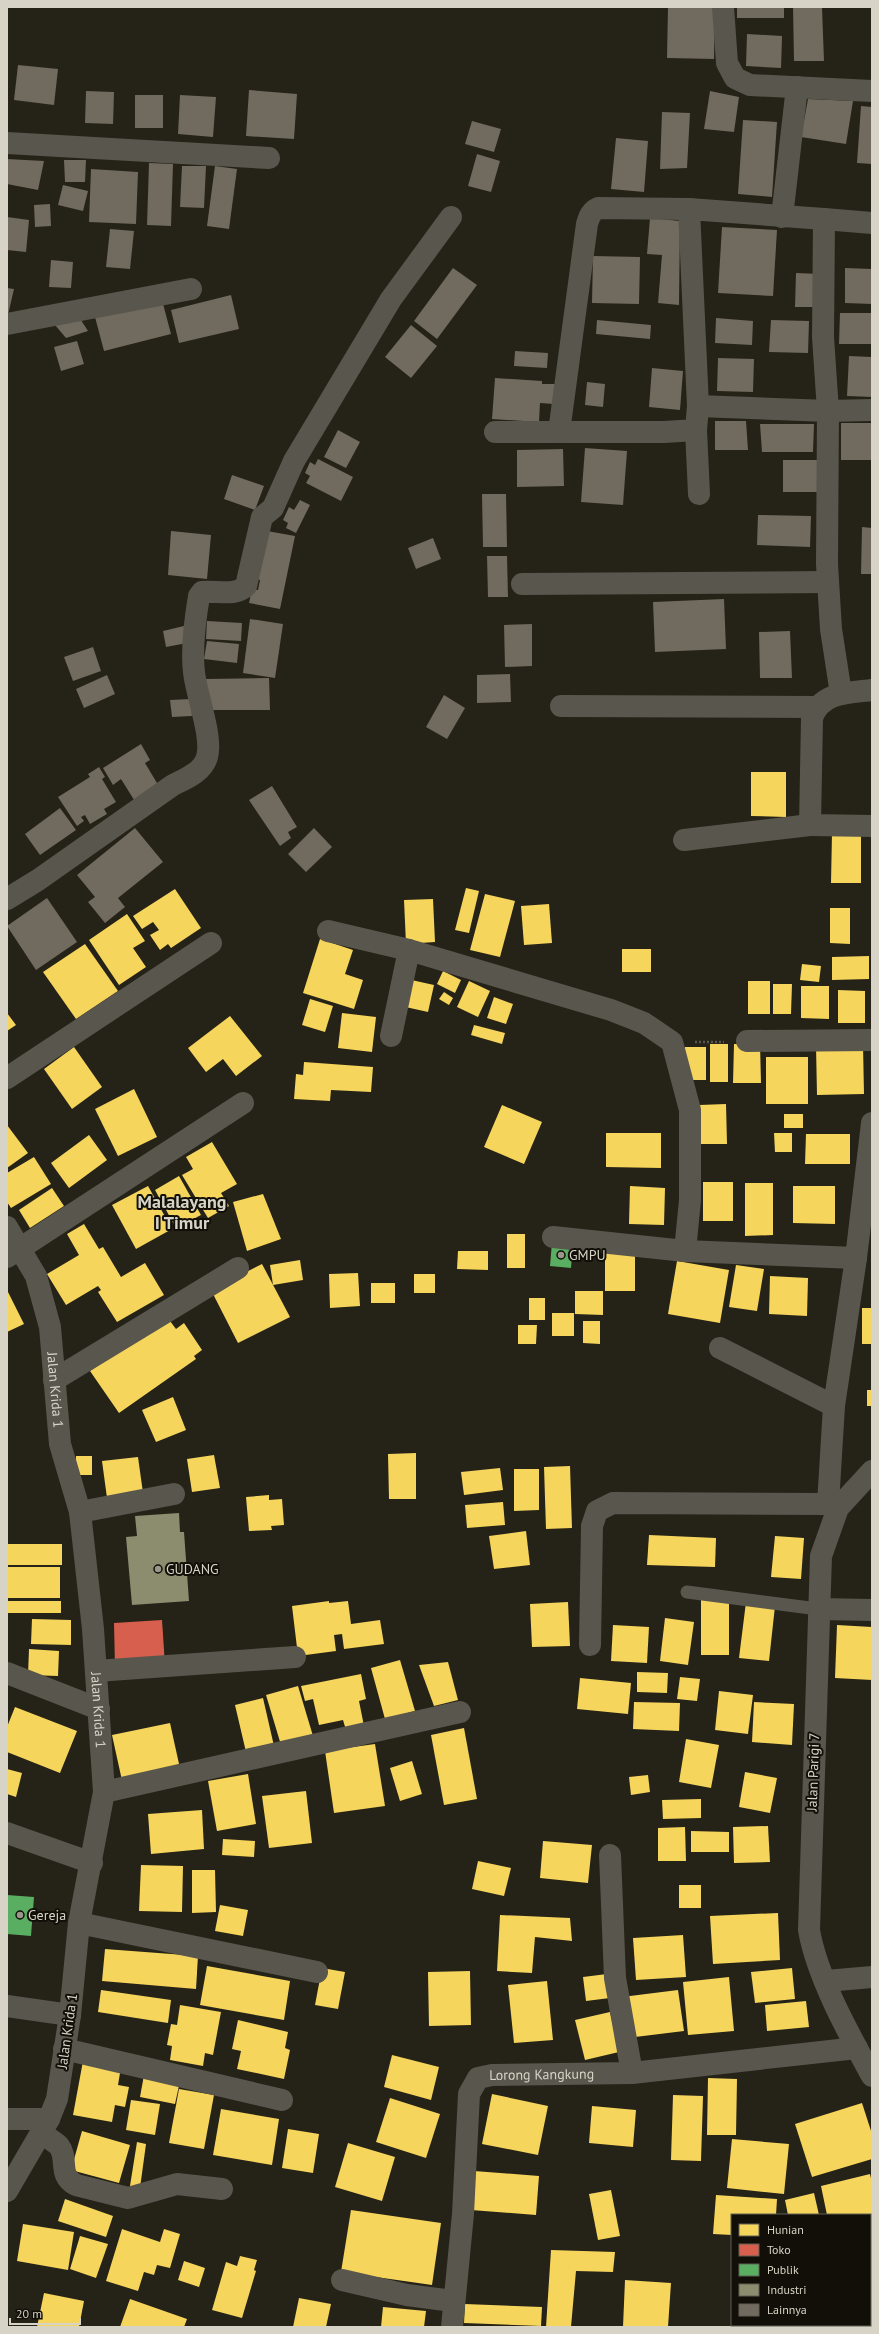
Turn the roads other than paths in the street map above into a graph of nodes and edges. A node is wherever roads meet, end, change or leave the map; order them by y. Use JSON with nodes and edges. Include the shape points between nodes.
{"nodes":[{"id":1,"x":723,"y":7,"type":"edge"},
{"id":2,"x":797,"y":87,"type":"junction"},
{"id":3,"x":872,"y":91,"type":"edge"},
{"id":4,"x":7,"y":143,"type":"edge"},
{"id":5,"x":269,"y":158,"type":"dead end"},
{"id":6,"x":689,"y":209,"type":"junction"},
{"id":7,"x":451,"y":217,"type":"dead end"},
{"id":8,"x":782,"y":217,"type":"junction"},
{"id":9,"x":824,"y":220,"type":"junction"},
{"id":10,"x":872,"y":223,"type":"edge"},
{"id":11,"x":191,"y":289,"type":"dead end"},
{"id":12,"x":7,"y":324,"type":"edge"},
{"id":13,"x":698,"y":406,"type":"junction"},
{"id":14,"x":828,"y":410,"type":"junction"},
{"id":15,"x":872,"y":410,"type":"edge"},
{"id":16,"x":696,"y":430,"type":"junction"},
{"id":17,"x":495,"y":432,"type":"dead end"},
{"id":18,"x":559,"y":432,"type":"junction"},
{"id":19,"x":699,"y":494,"type":"dead end"},
{"id":20,"x":828,"y":582,"type":"junction"},
{"id":21,"x":522,"y":584,"type":"dead end"},
{"id":22,"x":872,"y":690,"type":"edge"},
{"id":23,"x":841,"y":694,"type":"junction"},
{"id":24,"x":561,"y":706,"type":"dead end"},
{"id":25,"x":816,"y":707,"type":"junction"},
{"id":26,"x":810,"y":826,"type":"junction"},
{"id":27,"x":872,"y":826,"type":"edge"},
{"id":28,"x":684,"y":840,"type":"dead end"},
{"id":29,"x":7,"y":899,"type":"edge"},
{"id":30,"x":328,"y":931,"type":"dead end"},
{"id":31,"x":211,"y":943,"type":"dead end"},
{"id":32,"x":409,"y":950,"type":"junction"},
{"id":33,"x":391,"y":1036,"type":"dead end"},
{"id":34,"x":872,"y":1040,"type":"edge"},
{"id":35,"x":747,"y":1041,"type":"road end"},
{"id":36,"x":7,"y":1078,"type":"edge"},
{"id":37,"x":243,"y":1103,"type":"dead end"},
{"id":38,"x":872,"y":1123,"type":"edge"},
{"id":39,"x":7,"y":1227,"type":"edge"},
{"id":40,"x":553,"y":1238,"type":"dead end"},
{"id":41,"x":685,"y":1251,"type":"junction"},
{"id":42,"x":14,"y":1253,"type":"edge"},
{"id":43,"x":856,"y":1258,"type":"junction"},
{"id":44,"x":238,"y":1268,"type":"dead end"},
{"id":45,"x":720,"y":1348,"type":"dead end"},
{"id":46,"x":54,"y":1380,"type":"junction"},
{"id":47,"x":834,"y":1406,"type":"junction"},
{"id":48,"x":872,"y":1471,"type":"edge"},
{"id":49,"x":174,"y":1494,"type":"dead end"},
{"id":50,"x":833,"y":1506,"type":"junction"},
{"id":51,"x":80,"y":1512,"type":"junction"},
{"id":52,"x":687,"y":1592,"type":"dead end"},
{"id":53,"x":818,"y":1609,"type":"junction"},
{"id":54,"x":872,"y":1610,"type":"edge"},
{"id":55,"x":590,"y":1645,"type":"dead end"},
{"id":56,"x":295,"y":1657,"type":"dead end"},
{"id":57,"x":96,"y":1671,"type":"junction"},
{"id":58,"x":7,"y":1673,"type":"edge"},
{"id":59,"x":99,"y":1709,"type":"junction"},
{"id":60,"x":460,"y":1712,"type":"dead end"},
{"id":61,"x":104,"y":1792,"type":"junction"},
{"id":62,"x":7,"y":1833,"type":"edge"},
{"id":63,"x":610,"y":1855,"type":"dead end"},
{"id":64,"x":92,"y":1863,"type":"junction"},
{"id":65,"x":79,"y":1923,"type":"junction"},
{"id":66,"x":317,"y":1972,"type":"dead end"},
{"id":67,"x":872,"y":1977,"type":"edge"},
{"id":68,"x":826,"y":1981,"type":"junction"},
{"id":69,"x":7,"y":2006,"type":"edge"},
{"id":70,"x":70,"y":2015,"type":"junction"},
{"id":71,"x":856,"y":2048,"type":"junction"},
{"id":72,"x":64,"y":2049,"type":"junction"},
{"id":73,"x":632,"y":2073,"type":"junction"},
{"id":74,"x":872,"y":2076,"type":"edge"},
{"id":75,"x":282,"y":2100,"type":"dead end"},
{"id":76,"x":7,"y":2119,"type":"edge"},
{"id":77,"x":45,"y":2126,"type":"junction"},
{"id":78,"x":222,"y":2189,"type":"dead end"},
{"id":79,"x":7,"y":2191,"type":"edge"},
{"id":80,"x":342,"y":2280,"type":"dead end"},
{"id":81,"x":453,"y":2301,"type":"junction"},
{"id":82,"x":452,"y":2327,"type":"edge"}],
"edges":[{"from":1,"to":2,"type":"street","via":[[727,63],[736,78],[750,85]]},
{"from":2,"to":3,"type":"street"},
{"from":2,"to":8,"type":"street"},
{"from":4,"to":5,"type":"street"},
{"from":6,"to":8,"type":"street"},
{"from":6,"to":13,"type":"street"},
{"from":6,"to":18,"type":"street","via":[[598,208],[590,215]]},
{"from":7,"to":29,"type":"street","via":[[391,299],[294,461],[273,508],[262,517],[246,586],[236,592],[208,591],[202,592],[199,596],[193,654],[194,672],[209,743],[208,756],[195,773],[173,785]]},
{"from":8,"to":9,"type":"street"},
{"from":9,"to":10,"type":"street"},
{"from":9,"to":14,"type":"street","via":[[823,337]]},
{"from":11,"to":12,"type":"street"},
{"from":13,"to":14,"type":"street"},
{"from":13,"to":16,"type":"street"},
{"from":14,"to":15,"type":"street"},
{"from":14,"to":20,"type":"street"},
{"from":16,"to":18,"type":"street"},
{"from":16,"to":19,"type":"street"},
{"from":17,"to":18,"type":"street"},
{"from":20,"to":21,"type":"street"},
{"from":20,"to":23,"type":"street","via":[[831,629]]},
{"from":22,"to":23,"type":"street"},
{"from":23,"to":25,"type":"street","via":[[826,699]]},
{"from":24,"to":25,"type":"street"},
{"from":25,"to":26,"type":"street","via":[[812,718]]},
{"from":26,"to":27,"type":"street"},
{"from":26,"to":28,"type":"street"},
{"from":30,"to":32,"type":"street"},
{"from":31,"to":36,"type":"street"},
{"from":32,"to":33,"type":"street"},
{"from":32,"to":41,"type":"street","via":[[612,1010],[644,1023],[672,1042],[690,1110],[690,1200]]},
{"from":34,"to":35,"type":"street"},
{"from":37,"to":42,"type":"street"},
{"from":38,"to":43,"type":"street"},
{"from":39,"to":42,"type":"street","name":"Jalan Krida 1"},
{"from":40,"to":41,"type":"street"},
{"from":41,"to":43,"type":"street"},
{"from":42,"to":46,"type":"street","name":"Jalan Krida 1","via":[[36,1276],[50,1327]]},
{"from":43,"to":47,"type":"street"},
{"from":44,"to":46,"type":"street"},
{"from":45,"to":47,"type":"street"},
{"from":46,"to":51,"type":"street","name":"Jalan Krida 1","via":[[60,1444]]},
{"from":47,"to":50,"type":"street"},
{"from":48,"to":50,"type":"street","name":"Jalan Parigi 7"},
{"from":49,"to":51,"type":"street"},
{"from":50,"to":53,"type":"street","name":"Jalan Parigi 7","via":[[821,1556]]},
{"from":50,"to":55,"type":"street","via":[[613,1503],[597,1511],[592,1526]]},
{"from":51,"to":57,"type":"street","name":"Jalan Krida 1"},
{"from":52,"to":53,"type":"lane"},
{"from":53,"to":54,"type":"street"},
{"from":53,"to":68,"type":"street","name":"Jalan Parigi 7","via":[[809,1930],[813,1952]]},
{"from":56,"to":57,"type":"street"},
{"from":57,"to":59,"type":"street","name":"Jalan Krida 1"},
{"from":58,"to":59,"type":"street"},
{"from":59,"to":61,"type":"street","name":"Jalan Krida 1"},
{"from":60,"to":61,"type":"street"},
{"from":61,"to":64,"type":"street","name":"Jalan Krida 1"},
{"from":62,"to":64,"type":"street"},
{"from":63,"to":73,"type":"street","via":[[615,1978]]},
{"from":64,"to":65,"type":"street","name":"Jalan Krida 1"},
{"from":65,"to":66,"type":"street"},
{"from":65,"to":70,"type":"street","name":"Jalan Krida 1"},
{"from":67,"to":68,"type":"street"},
{"from":68,"to":71,"type":"street","name":"Jalan Parigi 7"},
{"from":69,"to":70,"type":"street"},
{"from":70,"to":72,"type":"street","name":"Jalan Krida 1"},
{"from":71,"to":73,"type":"street","name":"Lorong Kangkung"},
{"from":71,"to":74,"type":"street","name":"Jalan Parigi 7"},
{"from":72,"to":75,"type":"street"},
{"from":72,"to":77,"type":"street","name":"Jalan Krida 1","via":[[57,2099]]},
{"from":73,"to":81,"type":"street","name":"Lorong Kangkung","via":[[492,2075],[478,2078],[473,2084],[469,2094],[463,2214]]},
{"from":76,"to":77,"type":"street"},
{"from":77,"to":78,"type":"street","via":[[62,2151],[64,2172],[69,2182],[76,2185],[128,2198],[177,2184]]},
{"from":77,"to":79,"type":"street","name":"Jalan Krida 1"},
{"from":80,"to":81,"type":"street","via":[[407,2295]]},
{"from":81,"to":82,"type":"street","name":"Lorong Kangkung"}]}
